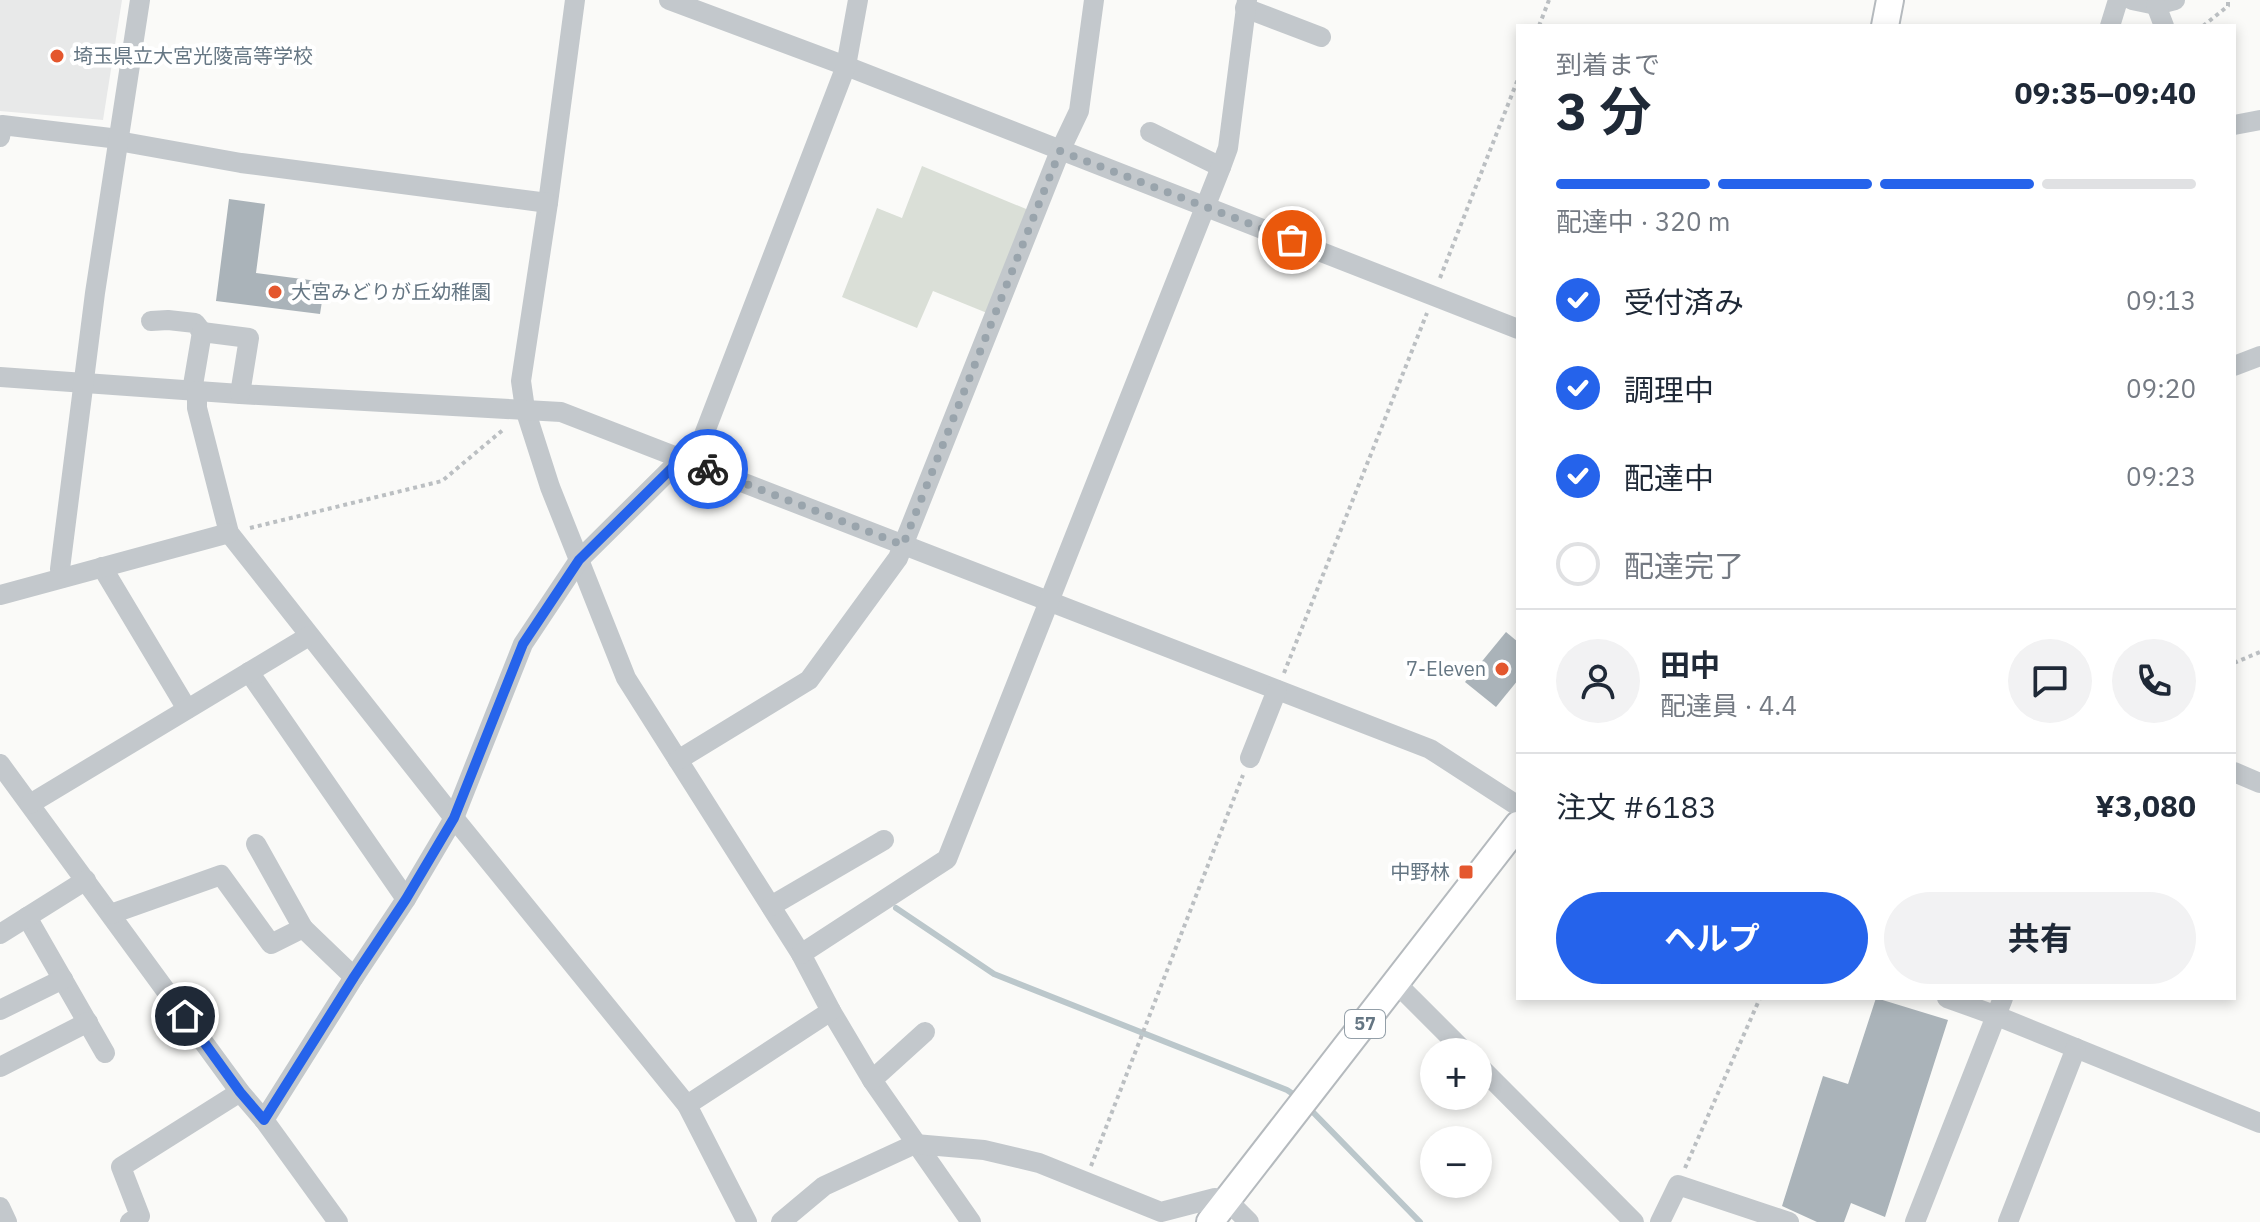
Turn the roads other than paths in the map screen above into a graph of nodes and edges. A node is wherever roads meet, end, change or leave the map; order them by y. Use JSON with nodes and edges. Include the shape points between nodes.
{"nodes":[{"id":1,"x":140,"y":0,"type":"edge"},
{"id":2,"x":575,"y":0,"type":"edge"},
{"id":3,"x":669,"y":0,"type":"edge"},
{"id":4,"x":858,"y":0,"type":"edge"},
{"id":5,"x":1094,"y":0,"type":"edge"},
{"id":6,"x":1890,"y":0,"type":"edge"},
{"id":7,"x":2118,"y":0,"type":"edge"},
{"id":8,"x":2132,"y":0,"type":"edge"},
{"id":9,"x":2166,"y":3,"type":"edge"},
{"id":10,"x":1246,"y":4,"type":"edge"},
{"id":11,"x":1885,"y":24,"type":"edge"},
{"id":12,"x":2111,"y":24,"type":"edge"},
{"id":13,"x":2164,"y":24,"type":"edge"},
{"id":14,"x":1321,"y":37,"type":"dead end"},
{"id":15,"x":846,"y":66,"type":"junction"},
{"id":16,"x":2260,"y":120,"type":"edge"},
{"id":17,"x":2236,"y":125,"type":"edge"},
{"id":18,"x":1150,"y":132,"type":"dead end"},
{"id":19,"x":0,"y":137,"type":"edge"},
{"id":20,"x":118,"y":140,"type":"junction"},
{"id":21,"x":1060,"y":151,"type":"junction"},
{"id":22,"x":1221,"y":167,"type":"junction"},
{"id":23,"x":548,"y":203,"type":"junction"},
{"id":24,"x":1207,"y":208,"type":"junction"},
{"id":25,"x":151,"y":321,"type":"dead end"},
{"id":26,"x":1516,"y":328,"type":"edge"},
{"id":27,"x":202,"y":332,"type":"junction"},
{"id":28,"x":2260,"y":356,"type":"edge"},
{"id":29,"x":2236,"y":365,"type":"edge"},
{"id":30,"x":0,"y":377,"type":"edge"},
{"id":31,"x":82,"y":384,"type":"junction"},
{"id":32,"x":194,"y":391,"type":"junction"},
{"id":33,"x":240,"y":394,"type":"junction"},
{"id":34,"x":517,"y":409,"type":"junction"},
{"id":35,"x":687,"y":461,"type":"junction"},
{"id":36,"x":229,"y":533,"type":"junction"},
{"id":37,"x":903,"y":545,"type":"junction"},
{"id":38,"x":579,"y":560,"type":"junction"},
{"id":39,"x":102,"y":567,"type":"junction"},
{"id":40,"x":62,"y":578,"type":"junction"},
{"id":41,"x":0,"y":595,"type":"edge"},
{"id":42,"x":1049,"y":602,"type":"junction"},
{"id":43,"x":309,"y":636,"type":"junction"},
{"id":44,"x":249,"y":672,"type":"junction"},
{"id":45,"x":1277,"y":690,"type":"junction"},
{"id":46,"x":187,"y":709,"type":"junction"},
{"id":47,"x":1250,"y":758,"type":"road end"},
{"id":48,"x":678,"y":760,"type":"junction"},
{"id":49,"x":0,"y":764,"type":"edge"},
{"id":50,"x":2236,"y":773,"type":"edge"},
{"id":51,"x":2260,"y":783,"type":"edge"},
{"id":52,"x":8,"y":793,"type":"edge"},
{"id":53,"x":30,"y":804,"type":"junction"},
{"id":54,"x":1516,"y":805,"type":"edge"},
{"id":55,"x":454,"y":818,"type":"junction"},
{"id":56,"x":1516,"y":828,"type":"edge"},
{"id":57,"x":884,"y":840,"type":"dead end"},
{"id":58,"x":256,"y":844,"type":"dead end"},
{"id":59,"x":86,"y":880,"type":"junction"},
{"id":60,"x":406,"y":899,"type":"junction"},
{"id":61,"x":771,"y":906,"type":"junction"},
{"id":62,"x":111,"y":914,"type":"junction"},
{"id":63,"x":27,"y":917,"type":"junction"},
{"id":64,"x":303,"y":928,"type":"junction"},
{"id":65,"x":0,"y":934,"type":"edge"},
{"id":66,"x":801,"y":954,"type":"junction"},
{"id":67,"x":354,"y":977,"type":"junction"},
{"id":68,"x":63,"y":979,"type":"junction"},
{"id":69,"x":1396,"y":983,"type":"junction"},
{"id":70,"x":1959,"y":1000,"type":"edge"},
{"id":71,"x":2000,"y":1007,"type":"edge"},
{"id":72,"x":0,"y":1010,"type":"edge"},
{"id":73,"x":831,"y":1011,"type":"junction"},
{"id":74,"x":88,"y":1022,"type":"junction"},
{"id":75,"x":925,"y":1032,"type":"dead end"},
{"id":76,"x":1451,"y":1038,"type":"edge"},
{"id":77,"x":2076,"y":1048,"type":"junction"},
{"id":78,"x":105,"y":1053,"type":"dead end"},
{"id":79,"x":0,"y":1067,"type":"edge"},
{"id":80,"x":1492,"y":1079,"type":"edge"},
{"id":81,"x":872,"y":1080,"type":"junction"},
{"id":82,"x":240,"y":1092,"type":"junction"},
{"id":83,"x":687,"y":1105,"type":"junction"},
{"id":84,"x":264,"y":1120,"type":"junction"},
{"id":85,"x":2260,"y":1123,"type":"edge"},
{"id":86,"x":915,"y":1144,"type":"junction"},
{"id":87,"x":1228,"y":1201,"type":"junction"},
{"id":88,"x":0,"y":1207,"type":"edge"},
{"id":89,"x":7,"y":1222,"type":"edge"},
{"id":90,"x":130,"y":1222,"type":"edge"},
{"id":91,"x":338,"y":1222,"type":"edge"},
{"id":92,"x":747,"y":1222,"type":"edge"},
{"id":93,"x":781,"y":1222,"type":"edge"},
{"id":94,"x":971,"y":1222,"type":"edge"},
{"id":95,"x":1210,"y":1222,"type":"edge"},
{"id":96,"x":1249,"y":1222,"type":"edge"},
{"id":97,"x":1634,"y":1222,"type":"edge"},
{"id":98,"x":1660,"y":1222,"type":"edge"},
{"id":99,"x":1789,"y":1222,"type":"edge"},
{"id":100,"x":1915,"y":1222,"type":"edge"},
{"id":101,"x":2008,"y":1222,"type":"edge"}],
"edges":[{"from":1,"to":20,"type":"street"},
{"from":2,"to":23,"type":"street"},
{"from":3,"to":15,"type":"street"},
{"from":4,"to":15,"type":"street"},
{"from":5,"to":21,"type":"street","via":[[1079,111]]},
{"from":6,"to":11,"type":"main road"},
{"from":7,"to":12,"type":"street"},
{"from":8,"to":9,"type":"street"},
{"from":9,"to":13,"type":"street"},
{"from":10,"to":14,"type":"street"},
{"from":10,"to":22,"type":"street","via":[[1228,148]]},
{"from":15,"to":21,"type":"street"},
{"from":15,"to":35,"type":"street"},
{"from":16,"to":17,"type":"street"},
{"from":18,"to":22,"type":"street"},
{"from":19,"to":20,"type":"street","via":[[2,125]]},
{"from":20,"to":23,"type":"street","via":[[241,163]]},
{"from":20,"to":31,"type":"street"},
{"from":21,"to":24,"type":"street"},
{"from":21,"to":37,"type":"street"},
{"from":22,"to":24,"type":"street"},
{"from":23,"to":34,"type":"street"},
{"from":24,"to":26,"type":"street"},
{"from":24,"to":42,"type":"street"},
{"from":25,"to":27,"type":"street","via":[[195,323]]},
{"from":27,"to":32,"type":"street"},
{"from":27,"to":33,"type":"street","via":[[249,338]]},
{"from":28,"to":29,"type":"street"},
{"from":30,"to":31,"type":"street"},
{"from":31,"to":32,"type":"street"},
{"from":31,"to":40,"type":"street"},
{"from":32,"to":33,"type":"street"},
{"from":32,"to":36,"type":"street"},
{"from":33,"to":34,"type":"street"},
{"from":34,"to":35,"type":"street","via":[[561,412]]},
{"from":34,"to":38,"type":"street"},
{"from":35,"to":37,"type":"street"},
{"from":35,"to":38,"type":"street"},
{"from":36,"to":39,"type":"street"},
{"from":36,"to":43,"type":"street"},
{"from":37,"to":42,"type":"street"},
{"from":37,"to":48,"type":"street","via":[[809,680]]},
{"from":38,"to":48,"type":"street","via":[[626,678]]},
{"from":38,"to":55,"type":"street","via":[[523,644]]},
{"from":39,"to":40,"type":"street"},
{"from":39,"to":46,"type":"street"},
{"from":40,"to":41,"type":"street"},
{"from":42,"to":45,"type":"street"},
{"from":42,"to":66,"type":"street","via":[[947,859]]},
{"from":43,"to":44,"type":"street"},
{"from":43,"to":55,"type":"street"},
{"from":44,"to":46,"type":"street"},
{"from":44,"to":60,"type":"street"},
{"from":45,"to":47,"type":"street"},
{"from":45,"to":54,"type":"street","via":[[1430,749]]},
{"from":46,"to":53,"type":"street"},
{"from":48,"to":61,"type":"street"},
{"from":49,"to":52,"type":"street"},
{"from":50,"to":51,"type":"street"},
{"from":52,"to":53,"type":"street"},
{"from":53,"to":59,"type":"street"},
{"from":55,"to":60,"type":"street"},
{"from":55,"to":83,"type":"street"},
{"from":56,"to":69,"type":"main road","number":"57"},
{"from":57,"to":61,"type":"street"},
{"from":58,"to":64,"type":"street"},
{"from":59,"to":62,"type":"street"},
{"from":59,"to":63,"type":"street"},
{"from":60,"to":67,"type":"street"},
{"from":61,"to":66,"type":"street"},
{"from":62,"to":64,"type":"street","via":[[221,875],[271,944]]},
{"from":62,"to":82,"type":"street"},
{"from":63,"to":65,"type":"street"},
{"from":63,"to":68,"type":"street"},
{"from":64,"to":67,"type":"street"},
{"from":66,"to":73,"type":"street"},
{"from":67,"to":84,"type":"street"},
{"from":68,"to":72,"type":"street"},
{"from":68,"to":74,"type":"street"},
{"from":69,"to":76,"type":"street"},
{"from":69,"to":87,"type":"main road","number":"57"},
{"from":70,"to":71,"type":"street"},
{"from":71,"to":77,"type":"street"},
{"from":71,"to":100,"type":"street"},
{"from":73,"to":81,"type":"street"},
{"from":73,"to":83,"type":"street"},
{"from":74,"to":78,"type":"street"},
{"from":74,"to":79,"type":"street"},
{"from":75,"to":81,"type":"street"},
{"from":77,"to":85,"type":"street"},
{"from":77,"to":101,"type":"street"},
{"from":80,"to":97,"type":"street"},
{"from":81,"to":86,"type":"street"},
{"from":82,"to":84,"type":"street"},
{"from":82,"to":90,"type":"street","via":[[121,1167],[140,1216]]},
{"from":83,"to":92,"type":"street"},
{"from":84,"to":91,"type":"street"},
{"from":86,"to":87,"type":"street","via":[[984,1150],[1039,1163],[1161,1212],[1215,1198]]},
{"from":86,"to":93,"type":"street","via":[[824,1186]]},
{"from":86,"to":94,"type":"street"},
{"from":87,"to":95,"type":"main road","number":"57"},
{"from":87,"to":96,"type":"street"},
{"from":88,"to":89,"type":"street"},
{"from":98,"to":99,"type":"street","via":[[1678,1185]]}]}
